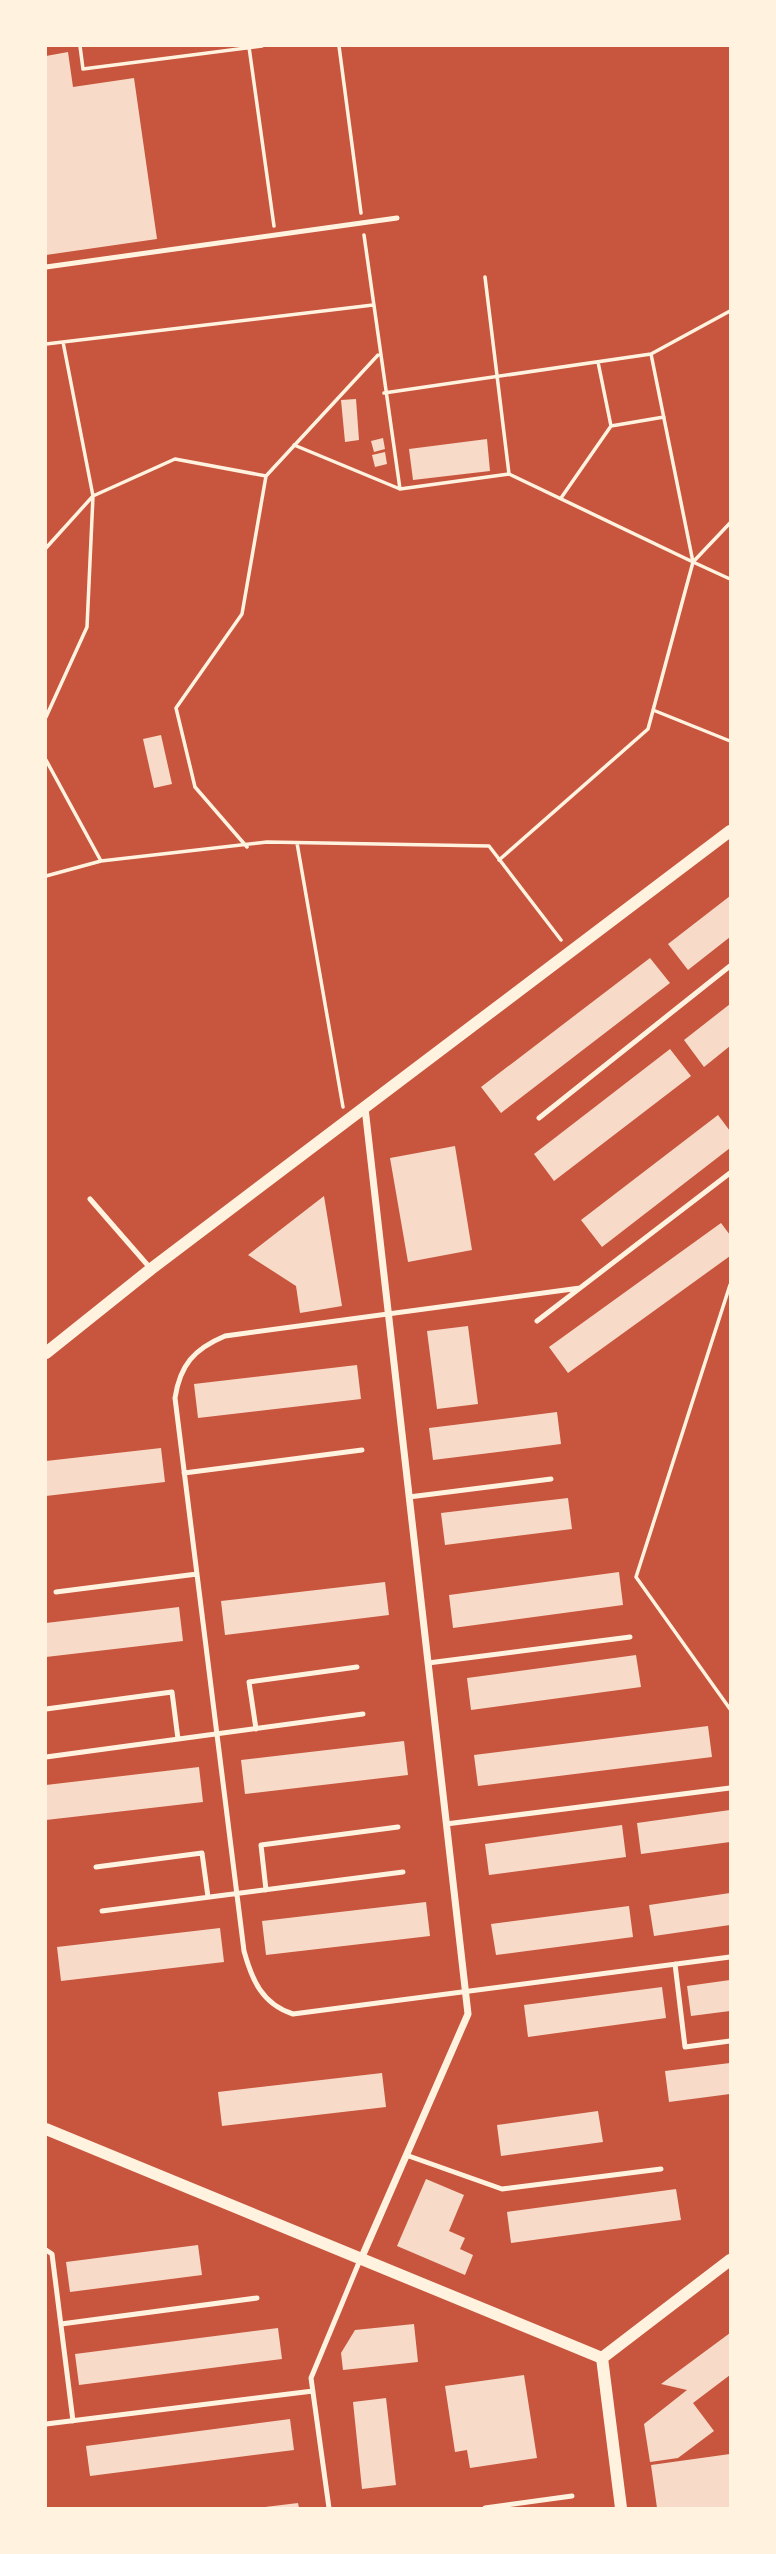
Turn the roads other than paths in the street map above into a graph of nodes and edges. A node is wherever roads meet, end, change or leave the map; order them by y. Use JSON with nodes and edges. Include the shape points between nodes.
{"nodes":[{"id":1,"x":397,"y":218,"type":"dead end"},
{"id":2,"x":46,"y":267,"type":"edge"},
{"id":3,"x":730,"y":831,"type":"edge"},
{"id":4,"x":730,"y":966,"type":"edge"},
{"id":5,"x":365,"y":1108,"type":"junction"},
{"id":6,"x":539,"y":1118,"type":"dead end"},
{"id":7,"x":730,"y":1174,"type":"edge"},
{"id":8,"x":90,"y":1199,"type":"dead end"},
{"id":9,"x":151,"y":1269,"type":"junction"},
{"id":10,"x":580,"y":1288,"type":"junction"},
{"id":11,"x":388,"y":1314,"type":"junction"},
{"id":12,"x":537,"y":1321,"type":"dead end"},
{"id":13,"x":46,"y":1353,"type":"edge"},
{"id":14,"x":362,"y":1450,"type":"dead end"},
{"id":15,"x":184,"y":1473,"type":"junction"},
{"id":16,"x":551,"y":1479,"type":"dead end"},
{"id":17,"x":409,"y":1497,"type":"junction"},
{"id":18,"x":197,"y":1574,"type":"junction"},
{"id":19,"x":56,"y":1592,"type":"dead end"},
{"id":20,"x":630,"y":1637,"type":"dead end"},
{"id":21,"x":428,"y":1663,"type":"junction"},
{"id":22,"x":357,"y":1667,"type":"dead end"},
{"id":23,"x":46,"y":1709,"type":"edge"},
{"id":24,"x":363,"y":1714,"type":"dead end"},
{"id":25,"x":256,"y":1729,"type":"junction"},
{"id":26,"x":217,"y":1734,"type":"junction"},
{"id":27,"x":178,"y":1739,"type":"junction"},
{"id":28,"x":46,"y":1756,"type":"edge"},
{"id":29,"x":730,"y":1788,"type":"edge"},
{"id":30,"x":446,"y":1824,"type":"junction"},
{"id":31,"x":398,"y":1827,"type":"dead end"},
{"id":32,"x":96,"y":1867,"type":"dead end"},
{"id":33,"x":403,"y":1871,"type":"dead end"},
{"id":34,"x":266,"y":1890,"type":"junction"},
{"id":35,"x":237,"y":1894,"type":"junction"},
{"id":36,"x":208,"y":1897,"type":"junction"},
{"id":37,"x":102,"y":1911,"type":"dead end"},
{"id":38,"x":730,"y":1957,"type":"edge"},
{"id":39,"x":675,"y":1964,"type":"junction"},
{"id":40,"x":466,"y":1992,"type":"junction"},
{"id":41,"x":730,"y":2042,"type":"edge"},
{"id":42,"x":46,"y":2129,"type":"edge"},
{"id":43,"x":406,"y":2155,"type":"junction"},
{"id":44,"x":661,"y":2169,"type":"dead end"},
{"id":45,"x":46,"y":2250,"type":"edge"},
{"id":46,"x":361,"y":2259,"type":"junction"},
{"id":47,"x":730,"y":2260,"type":"edge"},
{"id":48,"x":257,"y":2298,"type":"dead end"},
{"id":49,"x":61,"y":2324,"type":"junction"},
{"id":50,"x":602,"y":2358,"type":"junction"},
{"id":51,"x":313,"y":2391,"type":"junction"},
{"id":52,"x":73,"y":2421,"type":"junction"},
{"id":53,"x":46,"y":2424,"type":"edge"},
{"id":54,"x":572,"y":2496,"type":"dead end"},
{"id":55,"x":329,"y":2508,"type":"edge"},
{"id":56,"x":485,"y":2508,"type":"edge"},
{"id":57,"x":621,"y":2508,"type":"edge"}],
"edges":[{"from":1,"to":2,"type":"lane"},
{"from":3,"to":5,"type":"street"},
{"from":4,"to":6,"type":"lane"},
{"from":5,"to":9,"type":"street"},
{"from":5,"to":11,"type":"street"},
{"from":7,"to":10,"type":"lane"},
{"from":8,"to":9,"type":"lane"},
{"from":9,"to":13,"type":"street"},
{"from":10,"to":11,"type":"lane"},
{"from":10,"to":12,"type":"lane"},
{"from":11,"to":15,"type":"lane","via":[[225,1336],[205,1344],[190,1356],[177,1382]]},
{"from":11,"to":17,"type":"street"},
{"from":14,"to":15,"type":"lane"},
{"from":15,"to":18,"type":"lane"},
{"from":16,"to":17,"type":"lane"},
{"from":17,"to":21,"type":"street"},
{"from":18,"to":19,"type":"lane"},
{"from":18,"to":26,"type":"lane"},
{"from":20,"to":21,"type":"lane"},
{"from":21,"to":30,"type":"street"},
{"from":22,"to":25,"type":"lane","via":[[249,1682]]},
{"from":23,"to":27,"type":"lane","via":[[172,1692]]},
{"from":24,"to":25,"type":"lane"},
{"from":25,"to":26,"type":"lane"},
{"from":26,"to":27,"type":"lane"},
{"from":26,"to":35,"type":"lane"},
{"from":27,"to":28,"type":"lane"},
{"from":29,"to":30,"type":"lane"},
{"from":30,"to":40,"type":"street"},
{"from":31,"to":34,"type":"lane","via":[[261,1845]]},
{"from":32,"to":36,"type":"lane","via":[[202,1853]]},
{"from":33,"to":34,"type":"lane"},
{"from":34,"to":35,"type":"lane"},
{"from":35,"to":36,"type":"lane"},
{"from":35,"to":40,"type":"lane","via":[[249,1970],[261,1993],[278,2009],[293,2014]]},
{"from":36,"to":37,"type":"lane"},
{"from":38,"to":39,"type":"lane"},
{"from":39,"to":40,"type":"lane"},
{"from":39,"to":41,"type":"lane","via":[[685,2047]]},
{"from":40,"to":43,"type":"street","via":[[468,2014]]},
{"from":42,"to":46,"type":"street"},
{"from":43,"to":44,"type":"lane","via":[[502,2189]]},
{"from":43,"to":46,"type":"street"},
{"from":45,"to":49,"type":"lane","via":[[52,2253]]},
{"from":46,"to":50,"type":"street"},
{"from":46,"to":51,"type":"lane","via":[[311,2378]]},
{"from":47,"to":50,"type":"street"},
{"from":48,"to":49,"type":"lane"},
{"from":49,"to":52,"type":"lane"},
{"from":50,"to":57,"type":"street"},
{"from":51,"to":52,"type":"lane"},
{"from":51,"to":55,"type":"lane"},
{"from":52,"to":53,"type":"lane"},
{"from":54,"to":56,"type":"lane"}]}
